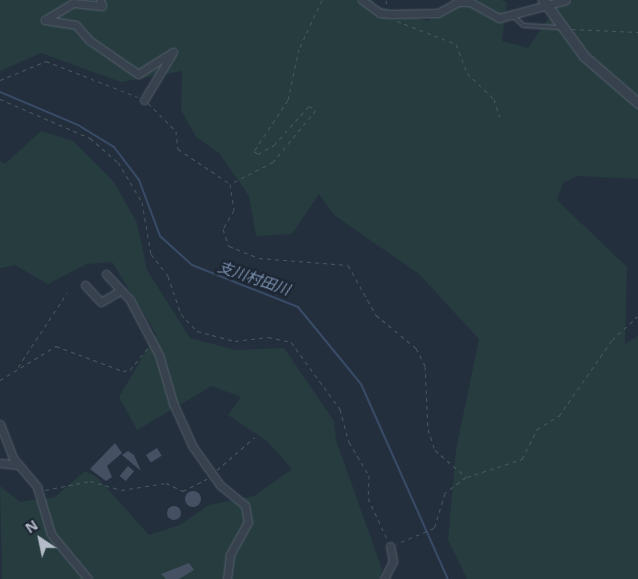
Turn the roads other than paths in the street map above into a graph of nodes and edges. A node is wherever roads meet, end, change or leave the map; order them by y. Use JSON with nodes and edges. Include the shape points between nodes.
{"nodes":[{"id":1,"x":100,"y":0,"type":"edge"},
{"id":2,"x":362,"y":0,"type":"edge"},
{"id":3,"x":566,"y":0,"type":"edge"},
{"id":4,"x":543,"y":2,"type":"edge"},
{"id":5,"x":511,"y":15,"type":"junction"},
{"id":6,"x":562,"y":30,"type":"junction"},
{"id":7,"x":144,"y":100,"type":"road end"},
{"id":8,"x":638,"y":103,"type":"edge"},
{"id":9,"x":106,"y":274,"type":"dead end"},
{"id":10,"x":85,"y":285,"type":"dead end"},
{"id":11,"x":121,"y":290,"type":"junction"},
{"id":12,"x":0,"y":424,"type":"edge"},
{"id":13,"x":0,"y":463,"type":"edge"},
{"id":14,"x":19,"y":466,"type":"junction"},
{"id":15,"x":390,"y":546,"type":"road end"},
{"id":16,"x":88,"y":579,"type":"edge"},
{"id":17,"x":227,"y":579,"type":"edge"},
{"id":18,"x":384,"y":579,"type":"edge"}],
"edges":[{"from":1,"to":7,"type":"street","via":[[102,6],[73,2],[44,20],[76,25],[89,40],[138,74],[173,52]]},
{"from":2,"to":5,"type":"street","via":[[387,13],[438,13],[458,2],[479,6],[496,18]]},
{"from":3,"to":4,"type":"street"},
{"from":4,"to":5,"type":"street"},
{"from":4,"to":6,"type":"street"},
{"from":5,"to":6,"type":"lane","via":[[522,24]]},
{"from":6,"to":8,"type":"street"},
{"from":9,"to":11,"type":"street"},
{"from":10,"to":11,"type":"street","via":[[101,302]]},
{"from":11,"to":17,"type":"street","via":[[151,343],[168,378],[173,403],[212,475],[241,500],[247,513],[248,522],[230,555]]},
{"from":12,"to":14,"type":"street"},
{"from":13,"to":14,"type":"street"},
{"from":14,"to":16,"type":"street","via":[[39,492],[51,534]]},
{"from":15,"to":18,"type":"street","via":[[392,561]]}]}
